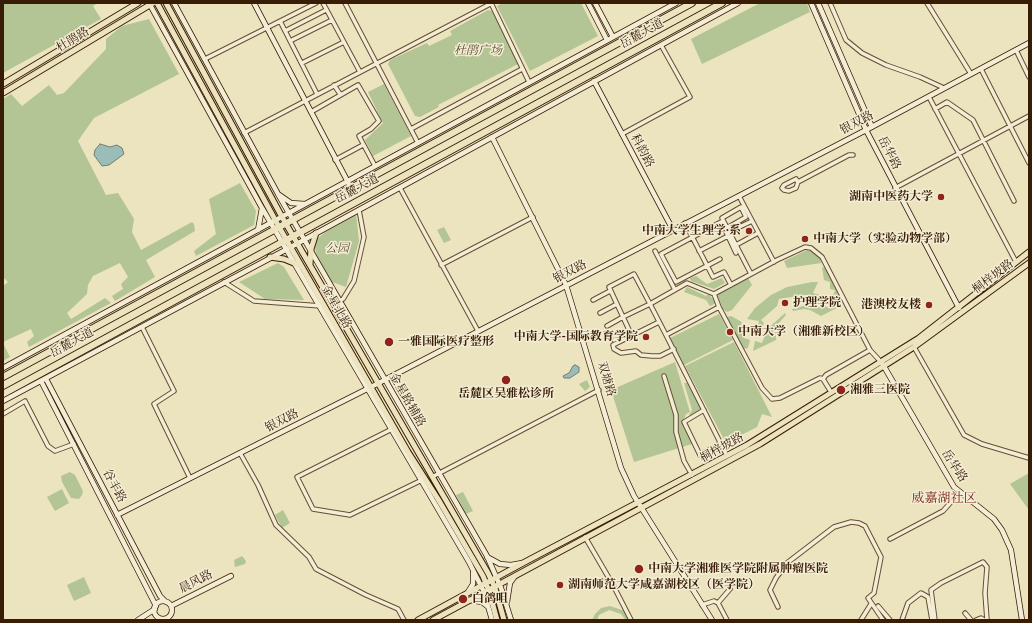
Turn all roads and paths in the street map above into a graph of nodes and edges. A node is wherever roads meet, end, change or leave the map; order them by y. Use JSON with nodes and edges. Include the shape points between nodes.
{"nodes":[{"id":1,"x":138,"y":3,"type":"edge"},
{"id":2,"x":157,"y":3,"type":"edge"},
{"id":3,"x":166,"y":3,"type":"edge"},
{"id":4,"x":174,"y":3,"type":"edge"},
{"id":5,"x":254,"y":3,"type":"edge"},
{"id":6,"x":316,"y":3,"type":"edge"},
{"id":7,"x":323,"y":3,"type":"edge"},
{"id":8,"x":345,"y":3,"type":"edge"},
{"id":9,"x":491,"y":3,"type":"edge"},
{"id":10,"x":588,"y":3,"type":"edge"},
{"id":11,"x":595,"y":3,"type":"edge"},
{"id":12,"x":676,"y":3,"type":"edge"},
{"id":13,"x":692,"y":3,"type":"edge"},
{"id":14,"x":722,"y":3,"type":"edge"},
{"id":15,"x":738,"y":3,"type":"edge"},
{"id":16,"x":811,"y":3,"type":"edge"},
{"id":17,"x":818,"y":3,"type":"edge"},
{"id":18,"x":830,"y":3,"type":"edge"},
{"id":19,"x":927,"y":3,"type":"edge"},
{"id":20,"x":151,"y":4,"type":"edge"},
{"id":21,"x":326,"y":10,"type":"junction"},
{"id":22,"x":332,"y":20,"type":"junction"},
{"id":23,"x":280,"y":21,"type":"junction"},
{"id":24,"x":267,"y":28,"type":"junction"},
{"id":25,"x":285,"y":31,"type":"junction"},
{"id":26,"x":613,"y":37,"type":"junction"},
{"id":27,"x":607,"y":40,"type":"junction"},
{"id":28,"x":290,"y":41,"type":"junction"},
{"id":29,"x":344,"y":42,"type":"junction"},
{"id":30,"x":1029,"y":43,"type":"edge"},
{"id":31,"x":661,"y":45,"type":"junction"},
{"id":32,"x":1016,"y":50,"type":"junction"},
{"id":33,"x":205,"y":59,"type":"junction"},
{"id":34,"x":377,"y":63,"type":"junction"},
{"id":35,"x":302,"y":64,"type":"junction"},
{"id":36,"x":522,"y":69,"type":"junction"},
{"id":37,"x":980,"y":69,"type":"junction"},
{"id":38,"x":1027,"y":70,"type":"edge"},
{"id":39,"x":360,"y":72,"type":"junction"},
{"id":40,"x":971,"y":74,"type":"junction"},
{"id":41,"x":1029,"y":77,"type":"edge"},
{"id":42,"x":594,"y":81,"type":"junction"},
{"id":43,"x":529,"y":82,"type":"junction"},
{"id":44,"x":3,"y":84,"type":"edge"},
{"id":45,"x":334,"y":85,"type":"junction"},
{"id":46,"x":944,"y":88,"type":"junction"},
{"id":47,"x":3,"y":93,"type":"edge"},
{"id":48,"x":317,"y":94,"type":"junction"},
{"id":49,"x":340,"y":94,"type":"junction"},
{"id":50,"x":929,"y":97,"type":"junction"},
{"id":51,"x":305,"y":100,"type":"junction"},
{"id":52,"x":935,"y":109,"type":"junction"},
{"id":53,"x":311,"y":112,"type":"junction"},
{"id":54,"x":1029,"y":116,"type":"edge"},
{"id":55,"x":1011,"y":126,"type":"junction"},
{"id":56,"x":872,"y":127,"type":"junction"},
{"id":57,"x":411,"y":129,"type":"junction"},
{"id":58,"x":866,"y":130,"type":"junction"},
{"id":59,"x":244,"y":133,"type":"junction"},
{"id":60,"x":622,"y":134,"type":"junction"},
{"id":61,"x":492,"y":137,"type":"junction"},
{"id":62,"x":983,"y":141,"type":"junction"},
{"id":63,"x":418,"y":143,"type":"junction"},
{"id":64,"x":364,"y":145,"type":"junction"},
{"id":65,"x":959,"y":154,"type":"junction"},
{"id":66,"x":853,"y":155,"type":"dead end"},
{"id":67,"x":336,"y":160,"type":"junction"},
{"id":68,"x":1029,"y":163,"type":"edge"},
{"id":69,"x":375,"y":166,"type":"junction"},
{"id":70,"x":347,"y":181,"type":"junction"},
{"id":71,"x":798,"y":182,"type":"dead end"},
{"id":72,"x":351,"y":188,"type":"junction"},
{"id":73,"x":400,"y":188,"type":"junction"},
{"id":74,"x":895,"y":188,"type":"junction"},
{"id":75,"x":278,"y":194,"type":"junction"},
{"id":76,"x":739,"y":196,"type":"junction"},
{"id":77,"x":1014,"y":201,"type":"dead end"},
{"id":78,"x":307,"y":204,"type":"junction"},
{"id":79,"x":262,"y":208,"type":"junction"},
{"id":80,"x":359,"y":210,"type":"junction"},
{"id":81,"x":289,"y":213,"type":"junction"},
{"id":82,"x":282,"y":217,"type":"junction"},
{"id":83,"x":533,"y":217,"type":"junction"},
{"id":84,"x":293,"y":220,"type":"junction"},
{"id":85,"x":752,"y":221,"type":"junction"},
{"id":86,"x":273,"y":222,"type":"junction"},
{"id":87,"x":685,"y":223,"type":"junction"},
{"id":88,"x":286,"y":224,"type":"junction"},
{"id":89,"x":277,"y":228,"type":"junction"},
{"id":90,"x":727,"y":228,"type":"junction"},
{"id":91,"x":258,"y":230,"type":"junction"},
{"id":92,"x":673,"y":230,"type":"junction"},
{"id":93,"x":300,"y":232,"type":"junction"},
{"id":94,"x":316,"y":233,"type":"junction"},
{"id":95,"x":758,"y":233,"type":"junction"},
{"id":96,"x":729,"y":234,"type":"junction"},
{"id":97,"x":293,"y":236,"type":"junction"},
{"id":98,"x":692,"y":237,"type":"junction"},
{"id":99,"x":284,"y":240,"type":"junction"},
{"id":100,"x":304,"y":240,"type":"junction"},
{"id":101,"x":298,"y":243,"type":"junction"},
{"id":102,"x":736,"y":245,"type":"junction"},
{"id":103,"x":288,"y":248,"type":"junction"},
{"id":104,"x":310,"y":251,"type":"junction"},
{"id":105,"x":655,"y":251,"type":"dead end"},
{"id":106,"x":699,"y":251,"type":"junction"},
{"id":107,"x":736,"y":253,"type":"dead end"},
{"id":108,"x":1029,"y":253,"type":"edge"},
{"id":109,"x":270,"y":257,"type":"junction"},
{"id":110,"x":720,"y":259,"type":"dead end"},
{"id":111,"x":774,"y":262,"type":"junction"},
{"id":112,"x":1016,"y":262,"type":"junction"},
{"id":113,"x":295,"y":263,"type":"junction"},
{"id":114,"x":1028,"y":263,"type":"edge"},
{"id":115,"x":441,"y":264,"type":"junction"},
{"id":116,"x":310,"y":265,"type":"junction"},
{"id":117,"x":302,"y":266,"type":"junction"},
{"id":118,"x":707,"y":266,"type":"junction"},
{"id":119,"x":751,"y":274,"type":"junction"},
{"id":120,"x":224,"y":282,"type":"junction"},
{"id":121,"x":566,"y":285,"type":"junction"},
{"id":122,"x":731,"y":285,"type":"junction"},
{"id":123,"x":675,"y":290,"type":"junction"},
{"id":124,"x":610,"y":291,"type":"junction"},
{"id":125,"x":714,"y":294,"type":"junction"},
{"id":126,"x":339,"y":300,"type":"junction"},
{"id":127,"x":593,"y":300,"type":"dead end"},
{"id":128,"x":332,"y":304,"type":"junction"},
{"id":129,"x":617,"y":304,"type":"junction"},
{"id":130,"x":650,"y":304,"type":"junction"},
{"id":131,"x":325,"y":307,"type":"junction"},
{"id":132,"x":720,"y":307,"type":"junction"},
{"id":133,"x":959,"y":308,"type":"junction"},
{"id":134,"x":600,"y":313,"type":"dead end"},
{"id":135,"x":623,"y":317,"type":"junction"},
{"id":136,"x":660,"y":322,"type":"junction"},
{"id":137,"x":606,"y":326,"type":"dead end"},
{"id":138,"x":142,"y":328,"type":"junction"},
{"id":139,"x":478,"y":331,"type":"junction"},
{"id":140,"x":666,"y":335,"type":"junction"},
{"id":141,"x":614,"y":340,"type":"dead end"},
{"id":142,"x":914,"y":347,"type":"junction"},
{"id":143,"x":674,"y":350,"type":"junction"},
{"id":144,"x":870,"y":350,"type":"junction"},
{"id":145,"x":883,"y":364,"type":"junction"},
{"id":146,"x":3,"y":368,"type":"edge"},
{"id":147,"x":664,"y":376,"type":"dead end"},
{"id":148,"x":3,"y":377,"type":"edge"},
{"id":149,"x":823,"y":379,"type":"junction"},
{"id":150,"x":44,"y":380,"type":"junction"},
{"id":151,"x":384,"y":380,"type":"junction"},
{"id":152,"x":377,"y":383,"type":"junction"},
{"id":153,"x":369,"y":388,"type":"junction"},
{"id":154,"x":599,"y":390,"type":"junction"},
{"id":155,"x":831,"y":392,"type":"junction"},
{"id":156,"x":3,"y":394,"type":"edge"},
{"id":157,"x":3,"y":402,"type":"edge"},
{"id":158,"x":704,"y":410,"type":"junction"},
{"id":159,"x":3,"y":414,"type":"edge"},
{"id":160,"x":393,"y":428,"type":"junction"},
{"id":161,"x":721,"y":443,"type":"junction"},
{"id":162,"x":74,"y":444,"type":"junction"},
{"id":163,"x":240,"y":453,"type":"junction"},
{"id":164,"x":727,"y":456,"type":"junction"},
{"id":165,"x":1029,"y":458,"type":"edge"},
{"id":166,"x":692,"y":475,"type":"junction"},
{"id":167,"x":432,"y":477,"type":"junction"},
{"id":168,"x":190,"y":478,"type":"junction"},
{"id":169,"x":423,"y":480,"type":"junction"},
{"id":170,"x":960,"y":492,"type":"junction"},
{"id":171,"x":640,"y":505,"type":"junction"},
{"id":172,"x":117,"y":515,"type":"junction"},
{"id":173,"x":585,"y":537,"type":"junction"},
{"id":174,"x":890,"y":539,"type":"dead end"},
{"id":175,"x":487,"y":556,"type":"junction"},
{"id":176,"x":523,"y":563,"type":"junction"},
{"id":177,"x":472,"y":569,"type":"junction"},
{"id":178,"x":516,"y":574,"type":"junction"},
{"id":179,"x":231,"y":576,"type":"dead end"},
{"id":180,"x":494,"y":578,"type":"junction"},
{"id":181,"x":484,"y":584,"type":"junction"},
{"id":182,"x":497,"y":585,"type":"junction"},
{"id":183,"x":730,"y":589,"type":"dead end"},
{"id":184,"x":486,"y":590,"type":"junction"},
{"id":185,"x":468,"y":592,"type":"junction"},
{"id":186,"x":468,"y":600,"type":"junction"},
{"id":187,"x":166,"y":602,"type":"junction"},
{"id":188,"x":718,"y":603,"type":"junction"},
{"id":189,"x":871,"y":604,"type":"junction"},
{"id":190,"x":702,"y":605,"type":"junction"},
{"id":191,"x":171,"y":606,"type":"junction"},
{"id":192,"x":507,"y":606,"type":"junction"},
{"id":193,"x":878,"y":606,"type":"dead end"},
{"id":194,"x":778,"y":607,"type":"dead end"},
{"id":195,"x":155,"y":608,"type":"junction"},
{"id":196,"x":488,"y":608,"type":"junction"},
{"id":197,"x":172,"y":613,"type":"junction"},
{"id":198,"x":965,"y":613,"type":"dead end"},
{"id":199,"x":161,"y":619,"type":"edge"},
{"id":200,"x":138,"y":620,"type":"edge"},
{"id":201,"x":153,"y":620,"type":"edge"},
{"id":202,"x":173,"y":620,"type":"edge"},
{"id":203,"x":404,"y":620,"type":"edge"},
{"id":204,"x":418,"y":620,"type":"edge"},
{"id":205,"x":433,"y":620,"type":"edge"},
{"id":206,"x":492,"y":620,"type":"edge"},
{"id":207,"x":498,"y":620,"type":"edge"},
{"id":208,"x":504,"y":620,"type":"edge"},
{"id":209,"x":511,"y":620,"type":"edge"},
{"id":210,"x":630,"y":620,"type":"edge"},
{"id":211,"x":712,"y":620,"type":"edge"},
{"id":212,"x":727,"y":620,"type":"edge"},
{"id":213,"x":861,"y":620,"type":"edge"},
{"id":214,"x":883,"y":620,"type":"edge"},
{"id":215,"x":890,"y":620,"type":"edge"},
{"id":216,"x":902,"y":620,"type":"edge"},
{"id":217,"x":934,"y":620,"type":"edge"},
{"id":218,"x":971,"y":620,"type":"edge"},
{"id":219,"x":976,"y":620,"type":"edge"},
{"id":220,"x":986,"y":620,"type":"edge"},
{"id":221,"x":1022,"y":620,"type":"edge"}],
"edges":[{"from":1,"to":44,"type":"main road","name":"杜鹃路"},
{"from":2,"to":86,"type":"main road","name":"金星北路"},
{"from":3,"to":82,"type":"main road","name":"金星北路"},
{"from":4,"to":33,"type":"street","name":"金星路辅路"},
{"from":5,"to":24,"type":"street"},
{"from":6,"to":23,"type":"street"},
{"from":7,"to":21,"type":"street"},
{"from":8,"to":34,"type":"street"},
{"from":9,"to":34,"type":"street"},
{"from":9,"to":36,"type":"street"},
{"from":10,"to":27,"type":"street"},
{"from":11,"to":26,"type":"street"},
{"from":12,"to":26,"type":"street"},
{"from":13,"to":72,"type":"highway","name":"岳麓大道"},
{"from":14,"to":93,"type":"highway","name":"岳麓大道"},
{"from":15,"to":31,"type":"street"},
{"from":16,"to":58,"type":"street","name":"岳华路"},
{"from":17,"to":56,"type":"street","name":"岳华路"},
{"from":18,"to":46,"type":"street","via":[[846,40],[862,54]]},
{"from":19,"to":40,"type":"street"},
{"from":20,"to":47,"type":"main road","name":"杜鹃路"},
{"from":20,"to":79,"type":"street"},
{"from":21,"to":22,"type":"street"},
{"from":21,"to":25,"type":"street"},
{"from":22,"to":28,"type":"street"},
{"from":22,"to":29,"type":"street"},
{"from":23,"to":24,"type":"street"},
{"from":23,"to":25,"type":"street"},
{"from":24,"to":33,"type":"street"},
{"from":24,"to":51,"type":"street"},
{"from":25,"to":28,"type":"street"},
{"from":26,"to":27,"type":"street"},
{"from":27,"to":43,"type":"street"},
{"from":28,"to":35,"type":"street"},
{"from":29,"to":35,"type":"street"},
{"from":29,"to":39,"type":"street"},
{"from":30,"to":32,"type":"street","name":"银双路"},
{"from":31,"to":42,"type":"street"},
{"from":31,"to":60,"type":"street","via":[[690,97]]},
{"from":32,"to":37,"type":"street","name":"银双路"},
{"from":32,"to":38,"type":"street"},
{"from":33,"to":59,"type":"street","name":"金星路辅路"},
{"from":34,"to":39,"type":"street"},
{"from":34,"to":57,"type":"street"},
{"from":35,"to":48,"type":"street"},
{"from":36,"to":43,"type":"street"},
{"from":36,"to":57,"type":"street"},
{"from":37,"to":40,"type":"street","name":"银双路"},
{"from":37,"to":55,"type":"street"},
{"from":38,"to":41,"type":"street"},
{"from":39,"to":45,"type":"street"},
{"from":40,"to":46,"type":"street","name":"银双路"},
{"from":42,"to":60,"type":"street","name":"科韵路"},
{"from":42,"to":61,"type":"street"},
{"from":43,"to":63,"type":"street"},
{"from":45,"to":48,"type":"street"},
{"from":45,"to":49,"type":"street"},
{"from":46,"to":50,"type":"street","name":"银双路"},
{"from":48,"to":51,"type":"street"},
{"from":49,"to":53,"type":"street"},
{"from":49,"to":64,"type":"street","via":[[358,85],[379,121],[359,136]]},
{"from":50,"to":52,"type":"street"},
{"from":50,"to":56,"type":"street","name":"银双路"},
{"from":51,"to":53,"type":"street"},
{"from":51,"to":59,"type":"street"},
{"from":52,"to":62,"type":"street","via":[[947,102],[964,112],[973,120]]},
{"from":52,"to":65,"type":"street"},
{"from":53,"to":67,"type":"street"},
{"from":54,"to":55,"type":"street"},
{"from":55,"to":62,"type":"street"},
{"from":55,"to":68,"type":"street"},
{"from":56,"to":58,"type":"street","name":"银双路"},
{"from":57,"to":63,"type":"street"},
{"from":58,"to":74,"type":"street","name":"岳华路"},
{"from":58,"to":76,"type":"street","name":"银双路"},
{"from":59,"to":75,"type":"street","name":"金星路辅路"},
{"from":60,"to":92,"type":"street","name":"科韵路"},
{"from":61,"to":73,"type":"street"},
{"from":61,"to":83,"type":"street","name":"双塘路"},
{"from":62,"to":65,"type":"street"},
{"from":62,"to":77,"type":"street"},
{"from":63,"to":69,"type":"street"},
{"from":64,"to":67,"type":"street"},
{"from":64,"to":69,"type":"street"},
{"from":65,"to":74,"type":"street"},
{"from":65,"to":112,"type":"street"},
{"from":66,"to":71,"type":"street"},
{"from":67,"to":70,"type":"street"},
{"from":69,"to":70,"type":"street"},
{"from":70,"to":72,"type":"street"},
{"from":70,"to":78,"type":"street"},
{"from":72,"to":84,"type":"highway","name":"岳麓大道"},
{"from":73,"to":80,"type":"street"},
{"from":73,"to":115,"type":"street"},
{"from":74,"to":133,"type":"street","name":"岳华路"},
{"from":75,"to":78,"type":"street","via":[[291,203]]},
{"from":75,"to":81,"type":"street","name":"金星路辅路"},
{"from":76,"to":85,"type":"street"},
{"from":76,"to":87,"type":"street","name":"银双路"},
{"from":78,"to":81,"type":"street"},
{"from":79,"to":86,"type":"street"},
{"from":79,"to":91,"type":"street"},
{"from":80,"to":94,"type":"street"},
{"from":80,"to":126,"type":"street","via":[[364,237],[354,281],[343,299]]},
{"from":81,"to":82,"type":"street"},
{"from":81,"to":84,"type":"street","name":"金星路辅路"},
{"from":82,"to":86,"type":"street"},
{"from":82,"to":88,"type":"main road","name":"金星北路"},
{"from":83,"to":115,"type":"street"},
{"from":83,"to":121,"type":"street","name":"双塘路"},
{"from":84,"to":88,"type":"highway","name":"岳麓大道"},
{"from":84,"to":93,"type":"street","name":"金星路辅路"},
{"from":85,"to":95,"type":"street"},
{"from":85,"to":96,"type":"street"},
{"from":86,"to":89,"type":"main road","name":"金星北路"},
{"from":86,"to":91,"type":"street"},
{"from":87,"to":92,"type":"street","name":"银双路"},
{"from":87,"to":98,"type":"street"},
{"from":88,"to":89,"type":"highway","name":"岳麓大道"},
{"from":88,"to":97,"type":"main road","name":"金星北路"},
{"from":89,"to":99,"type":"main road","name":"金星北路"},
{"from":89,"to":148,"type":"highway","name":"岳麓大道"},
{"from":90,"to":90,"type":"street","via":[[746,217],[741,207],[723,216]]},
{"from":90,"to":96,"type":"street"},
{"from":91,"to":146,"type":"street"},
{"from":92,"to":121,"type":"street","name":"银双路"},
{"from":93,"to":97,"type":"highway","name":"岳麓大道"},
{"from":93,"to":100,"type":"street","name":"金星路辅路"},
{"from":94,"to":100,"type":"street"},
{"from":94,"to":104,"type":"main road"},
{"from":95,"to":102,"type":"street"},
{"from":95,"to":111,"type":"street"},
{"from":96,"to":98,"type":"street","via":[[721,222]]},
{"from":96,"to":102,"type":"street"},
{"from":96,"to":106,"type":"street"},
{"from":96,"to":107,"type":"street"},
{"from":97,"to":99,"type":"highway","name":"岳麓大道"},
{"from":97,"to":101,"type":"main road","name":"金星北路"},
{"from":98,"to":106,"type":"street"},
{"from":98,"to":118,"type":"street","via":[[661,254],[676,282]]},
{"from":99,"to":103,"type":"main road","name":"金星北路"},
{"from":99,"to":156,"type":"highway","name":"岳麓大道"},
{"from":100,"to":101,"type":"street"},
{"from":100,"to":104,"type":"street","name":"金星路辅路"},
{"from":101,"to":103,"type":"street"},
{"from":101,"to":116,"type":"main road","name":"金星北路"},
{"from":102,"to":119,"type":"street"},
{"from":103,"to":109,"type":"street"},
{"from":103,"to":113,"type":"street"},
{"from":103,"to":117,"type":"main road","name":"金星北路"},
{"from":104,"to":116,"type":"main road"},
{"from":104,"to":126,"type":"street","name":"金星路辅路"},
{"from":105,"to":123,"type":"street"},
{"from":106,"to":118,"type":"street"},
{"from":108,"to":112,"type":"main road","name":"桐梓坡路"},
{"from":109,"to":113,"type":"main road"},
{"from":109,"to":120,"type":"street"},
{"from":110,"to":118,"type":"street"},
{"from":111,"to":119,"type":"street"},
{"from":111,"to":144,"type":"street","via":[[805,247],[819,253]]},
{"from":112,"to":133,"type":"main road","name":"桐梓坡路"},
{"from":113,"to":117,"type":"main road"},
{"from":113,"to":153,"type":"street"},
{"from":114,"to":142,"type":"main road","name":"桐梓坡路"},
{"from":115,"to":139,"type":"street"},
{"from":116,"to":128,"type":"main road","name":"金星北路"},
{"from":117,"to":131,"type":"main road","name":"金星北路"},
{"from":118,"to":122,"type":"street","via":[[713,277],[724,272]]},
{"from":119,"to":122,"type":"street"},
{"from":120,"to":131,"type":"street","via":[[254,301]]},
{"from":120,"to":138,"type":"street"},
{"from":121,"to":139,"type":"street","name":"银双路"},
{"from":121,"to":154,"type":"street","name":"双塘路"},
{"from":122,"to":125,"type":"street"},
{"from":123,"to":125,"type":"street","via":[[687,283]]},
{"from":123,"to":130,"type":"street"},
{"from":124,"to":127,"type":"street"},
{"from":124,"to":129,"type":"street"},
{"from":124,"to":130,"type":"street","via":[[609,287],[634,274]]},
{"from":125,"to":132,"type":"street"},
{"from":126,"to":128,"type":"street"},
{"from":126,"to":151,"type":"street","name":"金星路辅路"},
{"from":128,"to":152,"type":"main road","name":"金星北路"},
{"from":129,"to":134,"type":"street"},
{"from":129,"to":135,"type":"street"},
{"from":130,"to":135,"type":"street"},
{"from":130,"to":136,"type":"street"},
{"from":131,"to":153,"type":"main road","name":"金星北路"},
{"from":132,"to":140,"type":"street"},
{"from":132,"to":149,"type":"street","via":[[762,388],[772,399],[780,398],[820,378]]},
{"from":133,"to":145,"type":"main road","name":"桐梓坡路"},
{"from":135,"to":137,"type":"street"},
{"from":135,"to":141,"type":"street","via":[[630,332]]},
{"from":136,"to":140,"type":"street"},
{"from":136,"to":143,"type":"street","via":[[613,345],[614,349],[620,353],[636,351],[641,355],[652,356],[660,356]]},
{"from":138,"to":150,"type":"street"},
{"from":138,"to":168,"type":"street","via":[[174,391],[154,404]]},
{"from":139,"to":151,"type":"street","name":"银双路"},
{"from":140,"to":143,"type":"street"},
{"from":142,"to":145,"type":"main road","name":"桐梓坡路"},
{"from":142,"to":165,"type":"street","via":[[964,435],[982,444]]},
{"from":143,"to":158,"type":"street"},
{"from":144,"to":145,"type":"street"},
{"from":144,"to":149,"type":"street"},
{"from":145,"to":155,"type":"main road","name":"桐梓坡路"},
{"from":145,"to":170,"type":"street","name":"岳华路","via":[[945,472]]},
{"from":145,"to":171,"type":"main road","name":"桐梓坡路","via":[[760,444]]},
{"from":147,"to":166,"type":"street","via":[[676,415],[676,432],[684,461]]},
{"from":149,"to":155,"type":"street"},
{"from":150,"to":157,"type":"street"},
{"from":150,"to":162,"type":"street","name":"谷丰路"},
{"from":150,"to":172,"type":"street","name":"谷丰路"},
{"from":151,"to":152,"type":"street","name":"银双路"},
{"from":151,"to":175,"type":"street","name":"金星路辅路"},
{"from":152,"to":153,"type":"street","name":"银双路"},
{"from":152,"to":167,"type":"main road","name":"金星北路"},
{"from":153,"to":160,"type":"main road","name":"金星北路"},
{"from":153,"to":163,"type":"street","name":"银双路"},
{"from":154,"to":167,"type":"street"},
{"from":154,"to":171,"type":"street","name":"双塘路","via":[[621,468]]},
{"from":155,"to":164,"type":"main road","name":"桐梓坡路"},
{"from":158,"to":161,"type":"street"},
{"from":158,"to":161,"type":"street","via":[[684,422],[700,455]]},
{"from":159,"to":162,"type":"street","via":[[25,401],[48,446],[56,451]]},
{"from":160,"to":169,"type":"main road","name":"金星北路"},
{"from":160,"to":169,"type":"street","via":[[297,477],[313,509],[350,514]]},
{"from":161,"to":164,"type":"street"},
{"from":162,"to":195,"type":"street","name":"谷丰路"},
{"from":163,"to":168,"type":"street","name":"银双路"},
{"from":163,"to":203,"type":"street","via":[[276,525],[309,557],[316,569],[398,609]]},
{"from":164,"to":166,"type":"main road","name":"桐梓坡路"},
{"from":166,"to":171,"type":"main road","name":"桐梓坡路"},
{"from":167,"to":180,"type":"main road","name":"金星北路"},
{"from":168,"to":172,"type":"street","name":"银双路"},
{"from":169,"to":177,"type":"street"},
{"from":169,"to":181,"type":"main road","name":"金星北路"},
{"from":170,"to":174,"type":"street","via":[[943,511]]},
{"from":170,"to":221,"type":"street","name":"岳华路","via":[[994,519],[1002,530],[1011,550]]},
{"from":171,"to":173,"type":"main road","name":"桐梓坡路"},
{"from":171,"to":176,"type":"main road","name":"桐梓坡路"},
{"from":171,"to":190,"type":"street","name":"双塘路"},
{"from":172,"to":187,"type":"street","name":"谷丰路","via":[[160,596]]},
{"from":173,"to":178,"type":"main road","name":"桐梓坡路"},
{"from":173,"to":210,"type":"street","via":[[614,585]]},
{"from":175,"to":176,"type":"street","via":[[500,564]]},
{"from":175,"to":180,"type":"street","name":"金星路辅路"},
{"from":176,"to":180,"type":"main road","name":"桐梓坡路"},
{"from":177,"to":181,"type":"street"},
{"from":177,"to":185,"type":"street","via":[[473,584]]},
{"from":178,"to":182,"type":"main road","name":"桐梓坡路"},
{"from":178,"to":192,"type":"street","via":[[510,583]]},
{"from":179,"to":191,"type":"street","name":"晨风路"},
{"from":180,"to":181,"type":"main road","name":"桐梓坡路"},
{"from":180,"to":182,"type":"main road","name":"金星北路"},
{"from":181,"to":184,"type":"main road","name":"金星北路"},
{"from":181,"to":185,"type":"main road","name":"桐梓坡路"},
{"from":182,"to":184,"type":"main road","name":"桐梓坡路"},
{"from":182,"to":192,"type":"street"},
{"from":182,"to":208,"type":"main road","name":"金星北路"},
{"from":183,"to":188,"type":"street"},
{"from":184,"to":186,"type":"main road","name":"桐梓坡路"},
{"from":184,"to":196,"type":"street"},
{"from":184,"to":207,"type":"main road","name":"金星北路"},
{"from":185,"to":204,"type":"main road","name":"桐梓坡路"},
{"from":186,"to":196,"type":"street","via":[[482,602]]},
{"from":186,"to":205,"type":"main road","name":"桐梓坡路"},
{"from":187,"to":191,"type":"street"},
{"from":187,"to":195,"type":"street","via":[[160,602]]},
{"from":188,"to":190,"type":"street","via":[[714,601]]},
{"from":188,"to":212,"type":"street"},
{"from":189,"to":194,"type":"street","via":[[868,598],[874,593],[881,557],[865,526],[851,522],[834,527],[787,563],[770,590]]},
{"from":189,"to":213,"type":"street"},
{"from":189,"to":214,"type":"street"},
{"from":190,"to":211,"type":"street","name":"双塘路"},
{"from":191,"to":197,"type":"street"},
{"from":192,"to":209,"type":"street"},
{"from":193,"to":215,"type":"street"},
{"from":195,"to":199,"type":"street"},
{"from":195,"to":200,"type":"street"},
{"from":196,"to":206,"type":"street"},
{"from":197,"to":199,"type":"street"},
{"from":197,"to":202,"type":"street"},
{"from":198,"to":218,"type":"street"},
{"from":199,"to":201,"type":"street"},
{"from":216,"to":217,"type":"street","via":[[908,603],[920,593],[928,597]]},
{"from":217,"to":220,"type":"street","via":[[931,590],[983,562],[988,567],[985,593]]},
{"from":219,"to":220,"type":"street"}]}
